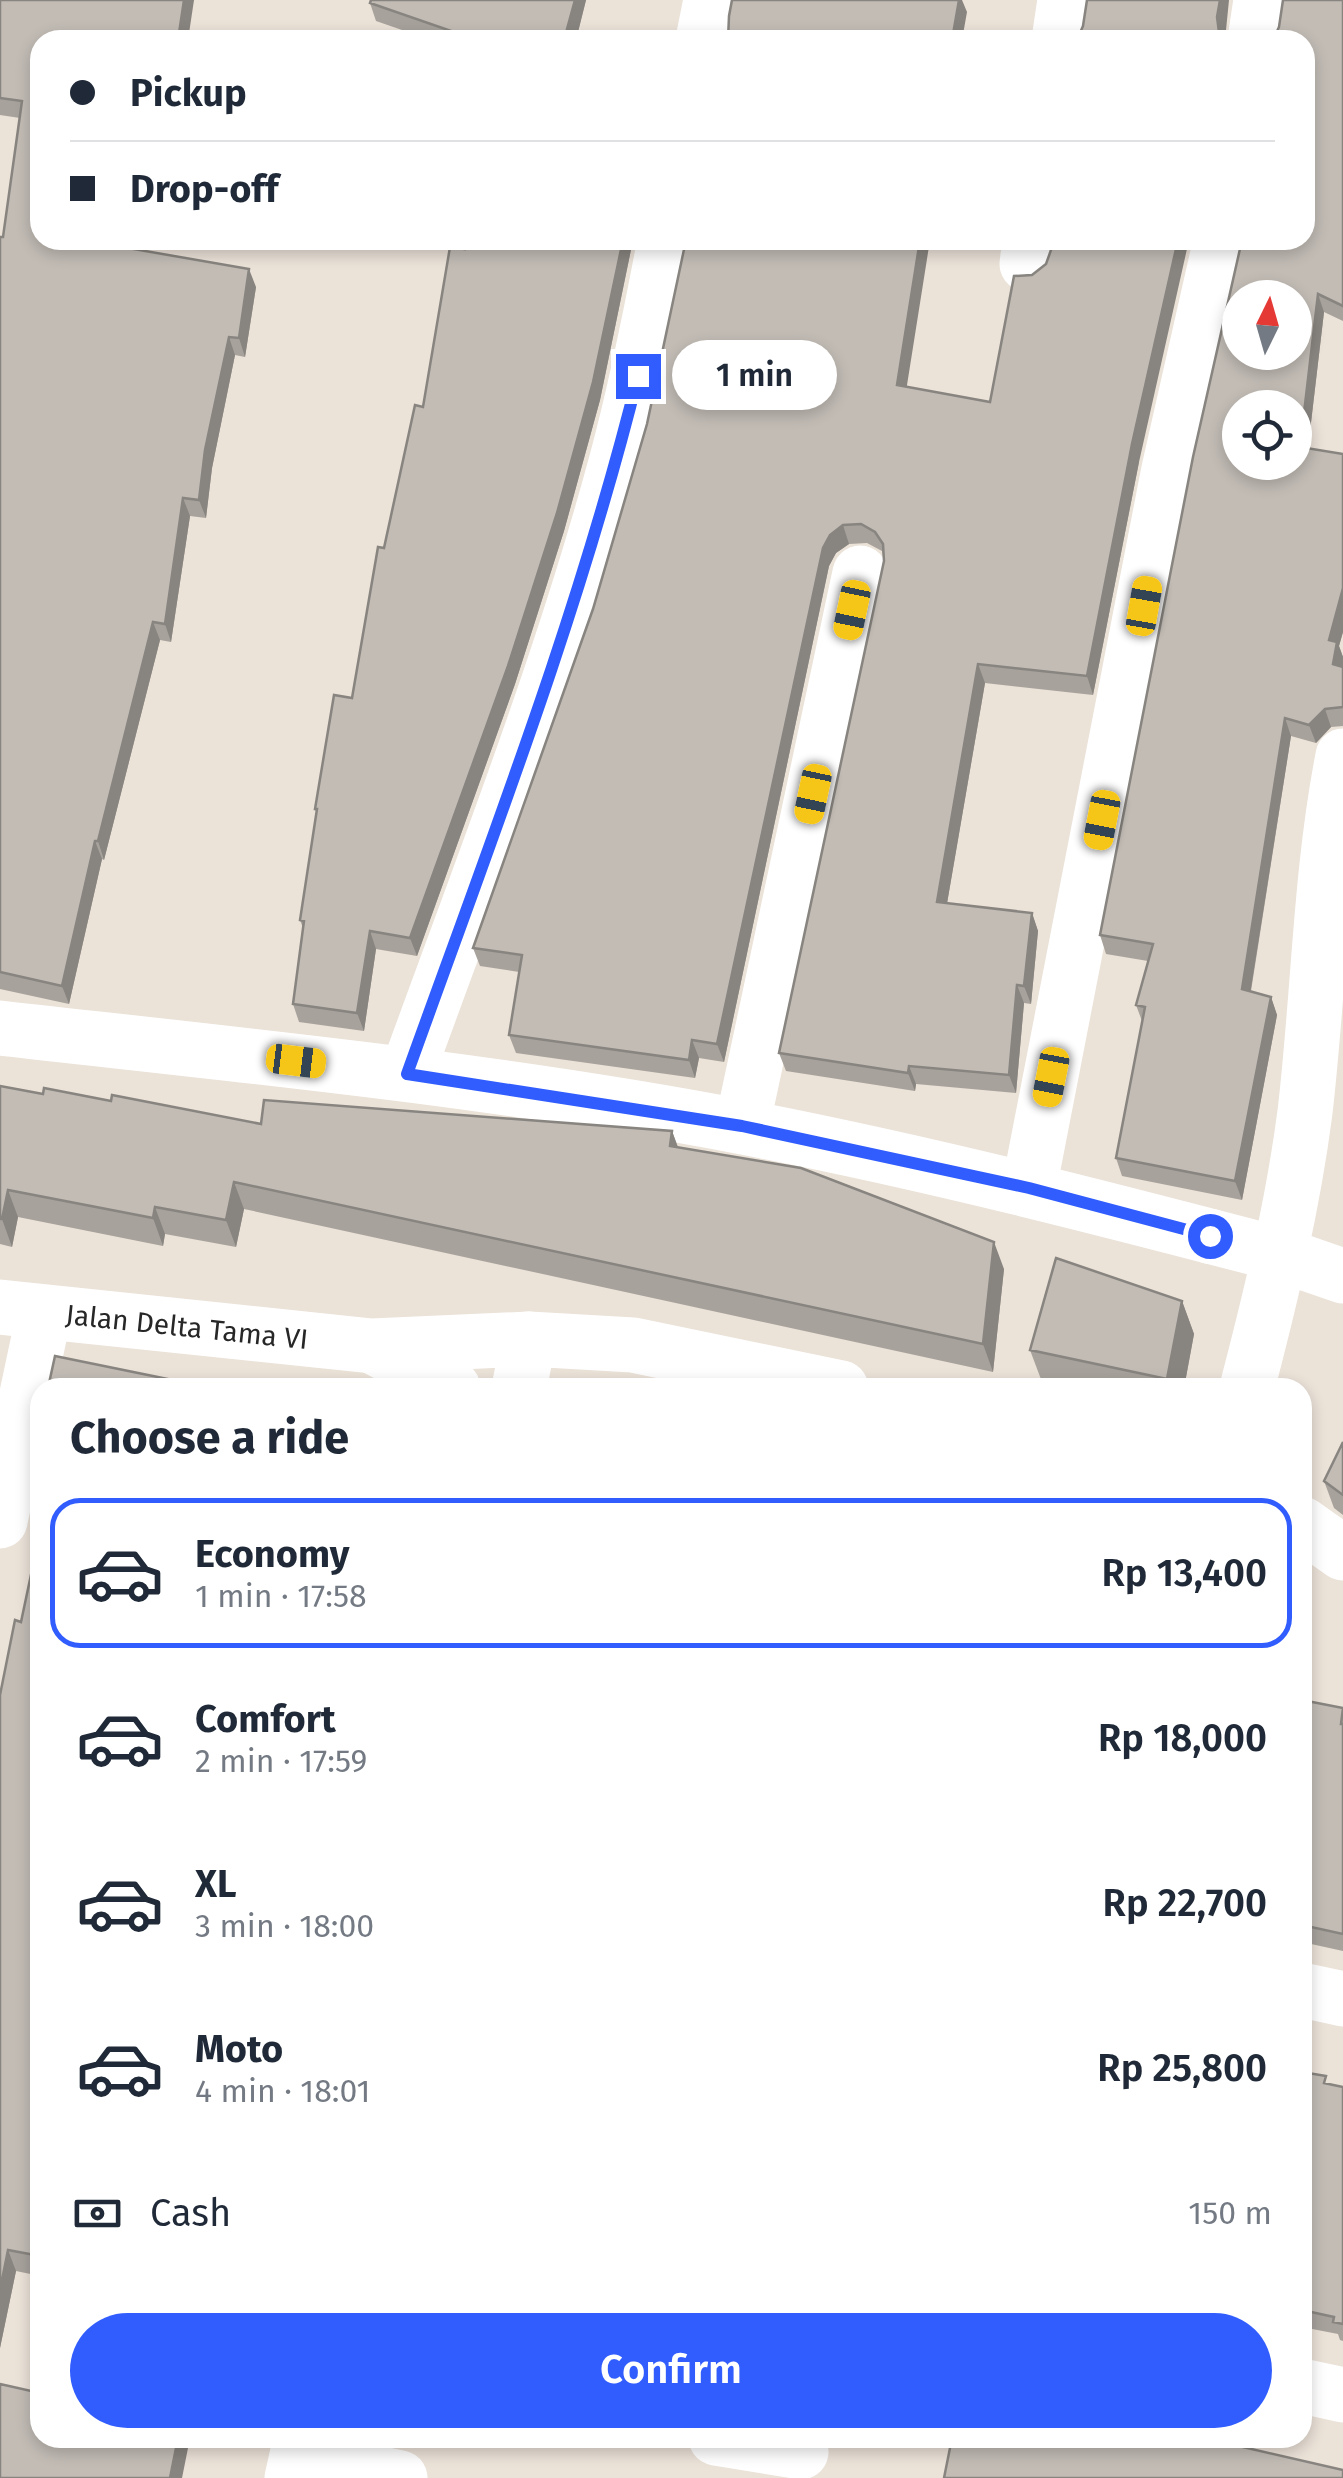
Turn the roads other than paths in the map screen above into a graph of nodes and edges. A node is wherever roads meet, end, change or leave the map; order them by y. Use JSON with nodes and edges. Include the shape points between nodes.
{"nodes":[{"id":1,"x":711,"y":0,"type":"edge"},
{"id":2,"x":1064,"y":0,"type":"edge"},
{"id":3,"x":1260,"y":0,"type":"edge"},
{"id":4,"x":705,"y":30,"type":"edge"},
{"id":5,"x":1060,"y":30,"type":"edge"},
{"id":6,"x":1256,"y":30,"type":"edge"},
{"id":7,"x":664,"y":250,"type":"edge"},
{"id":8,"x":1219,"y":250,"type":"edge"},
{"id":9,"x":860,"y":573,"type":"dead end"},
{"id":10,"x":1343,"y":756,"type":"edge"},
{"id":11,"x":0,"y":1028,"type":"edge"},
{"id":12,"x":407,"y":1074,"type":"junction"},
{"id":13,"x":742,"y":1126,"type":"junction"},
{"id":14,"x":1029,"y":1188,"type":"junction"},
{"id":15,"x":1282,"y":1254,"type":"junction"},
{"id":16,"x":1343,"y":1276,"type":"edge"},
{"id":17,"x":22,"y":1310,"type":"edge"},
{"id":18,"x":372,"y":1346,"type":"junction"},
{"id":19,"x":524,"y":1363,"type":"edge"},
{"id":20,"x":434,"y":1378,"type":"edge"},
{"id":21,"x":791,"y":1378,"type":"edge"},
{"id":22,"x":1250,"y":1378,"type":"edge"},
{"id":23,"x":0,"y":1521,"type":"edge"},
{"id":24,"x":1312,"y":1531,"type":"edge"},
{"id":25,"x":1343,"y":1553,"type":"edge"},
{"id":26,"x":1312,"y":1992,"type":"edge"},
{"id":27,"x":1343,"y":2000,"type":"edge"},
{"id":28,"x":1312,"y":2388,"type":"edge"},
{"id":29,"x":1343,"y":2395,"type":"edge"},
{"id":30,"x":763,"y":2448,"type":"edge"},
{"id":31,"x":801,"y":2456,"type":"edge"},
{"id":32,"x":297,"y":2457,"type":"edge"},
{"id":33,"x":400,"y":2478,"type":"edge"}],
"edges":[{"from":1,"to":4,"type":"street"},
{"from":2,"to":5,"type":"street"},
{"from":3,"to":6,"type":"street"},
{"from":7,"to":12,"type":"street","via":[[616,464],[562,643]]},
{"from":8,"to":14,"type":"street","via":[[1169,469]]},
{"from":9,"to":13,"type":"street"},
{"from":10,"to":15,"type":"street","via":[[1305,1111]]},
{"from":11,"to":12,"type":"street"},
{"from":12,"to":13,"type":"street"},
{"from":13,"to":14,"type":"street"},
{"from":14,"to":15,"type":"street"},
{"from":15,"to":16,"type":"street"},
{"from":15,"to":22,"type":"street"},
{"from":17,"to":18,"type":"street","name":"Jalan Delta Tama VI"},
{"from":17,"to":23,"type":"street"},
{"from":18,"to":19,"type":"street","name":"Jalan Delta Tama VI"},
{"from":18,"to":20,"type":"street","name":"Jalan Delta Tama VI"},
{"from":19,"to":21,"type":"street","name":"Jalan Delta Tama VI","via":[[632,1346]]},
{"from":24,"to":25,"type":"street"},
{"from":26,"to":27,"type":"street"},
{"from":28,"to":29,"type":"street"},
{"from":30,"to":31,"type":"street"},
{"from":32,"to":33,"type":"street"}]}
